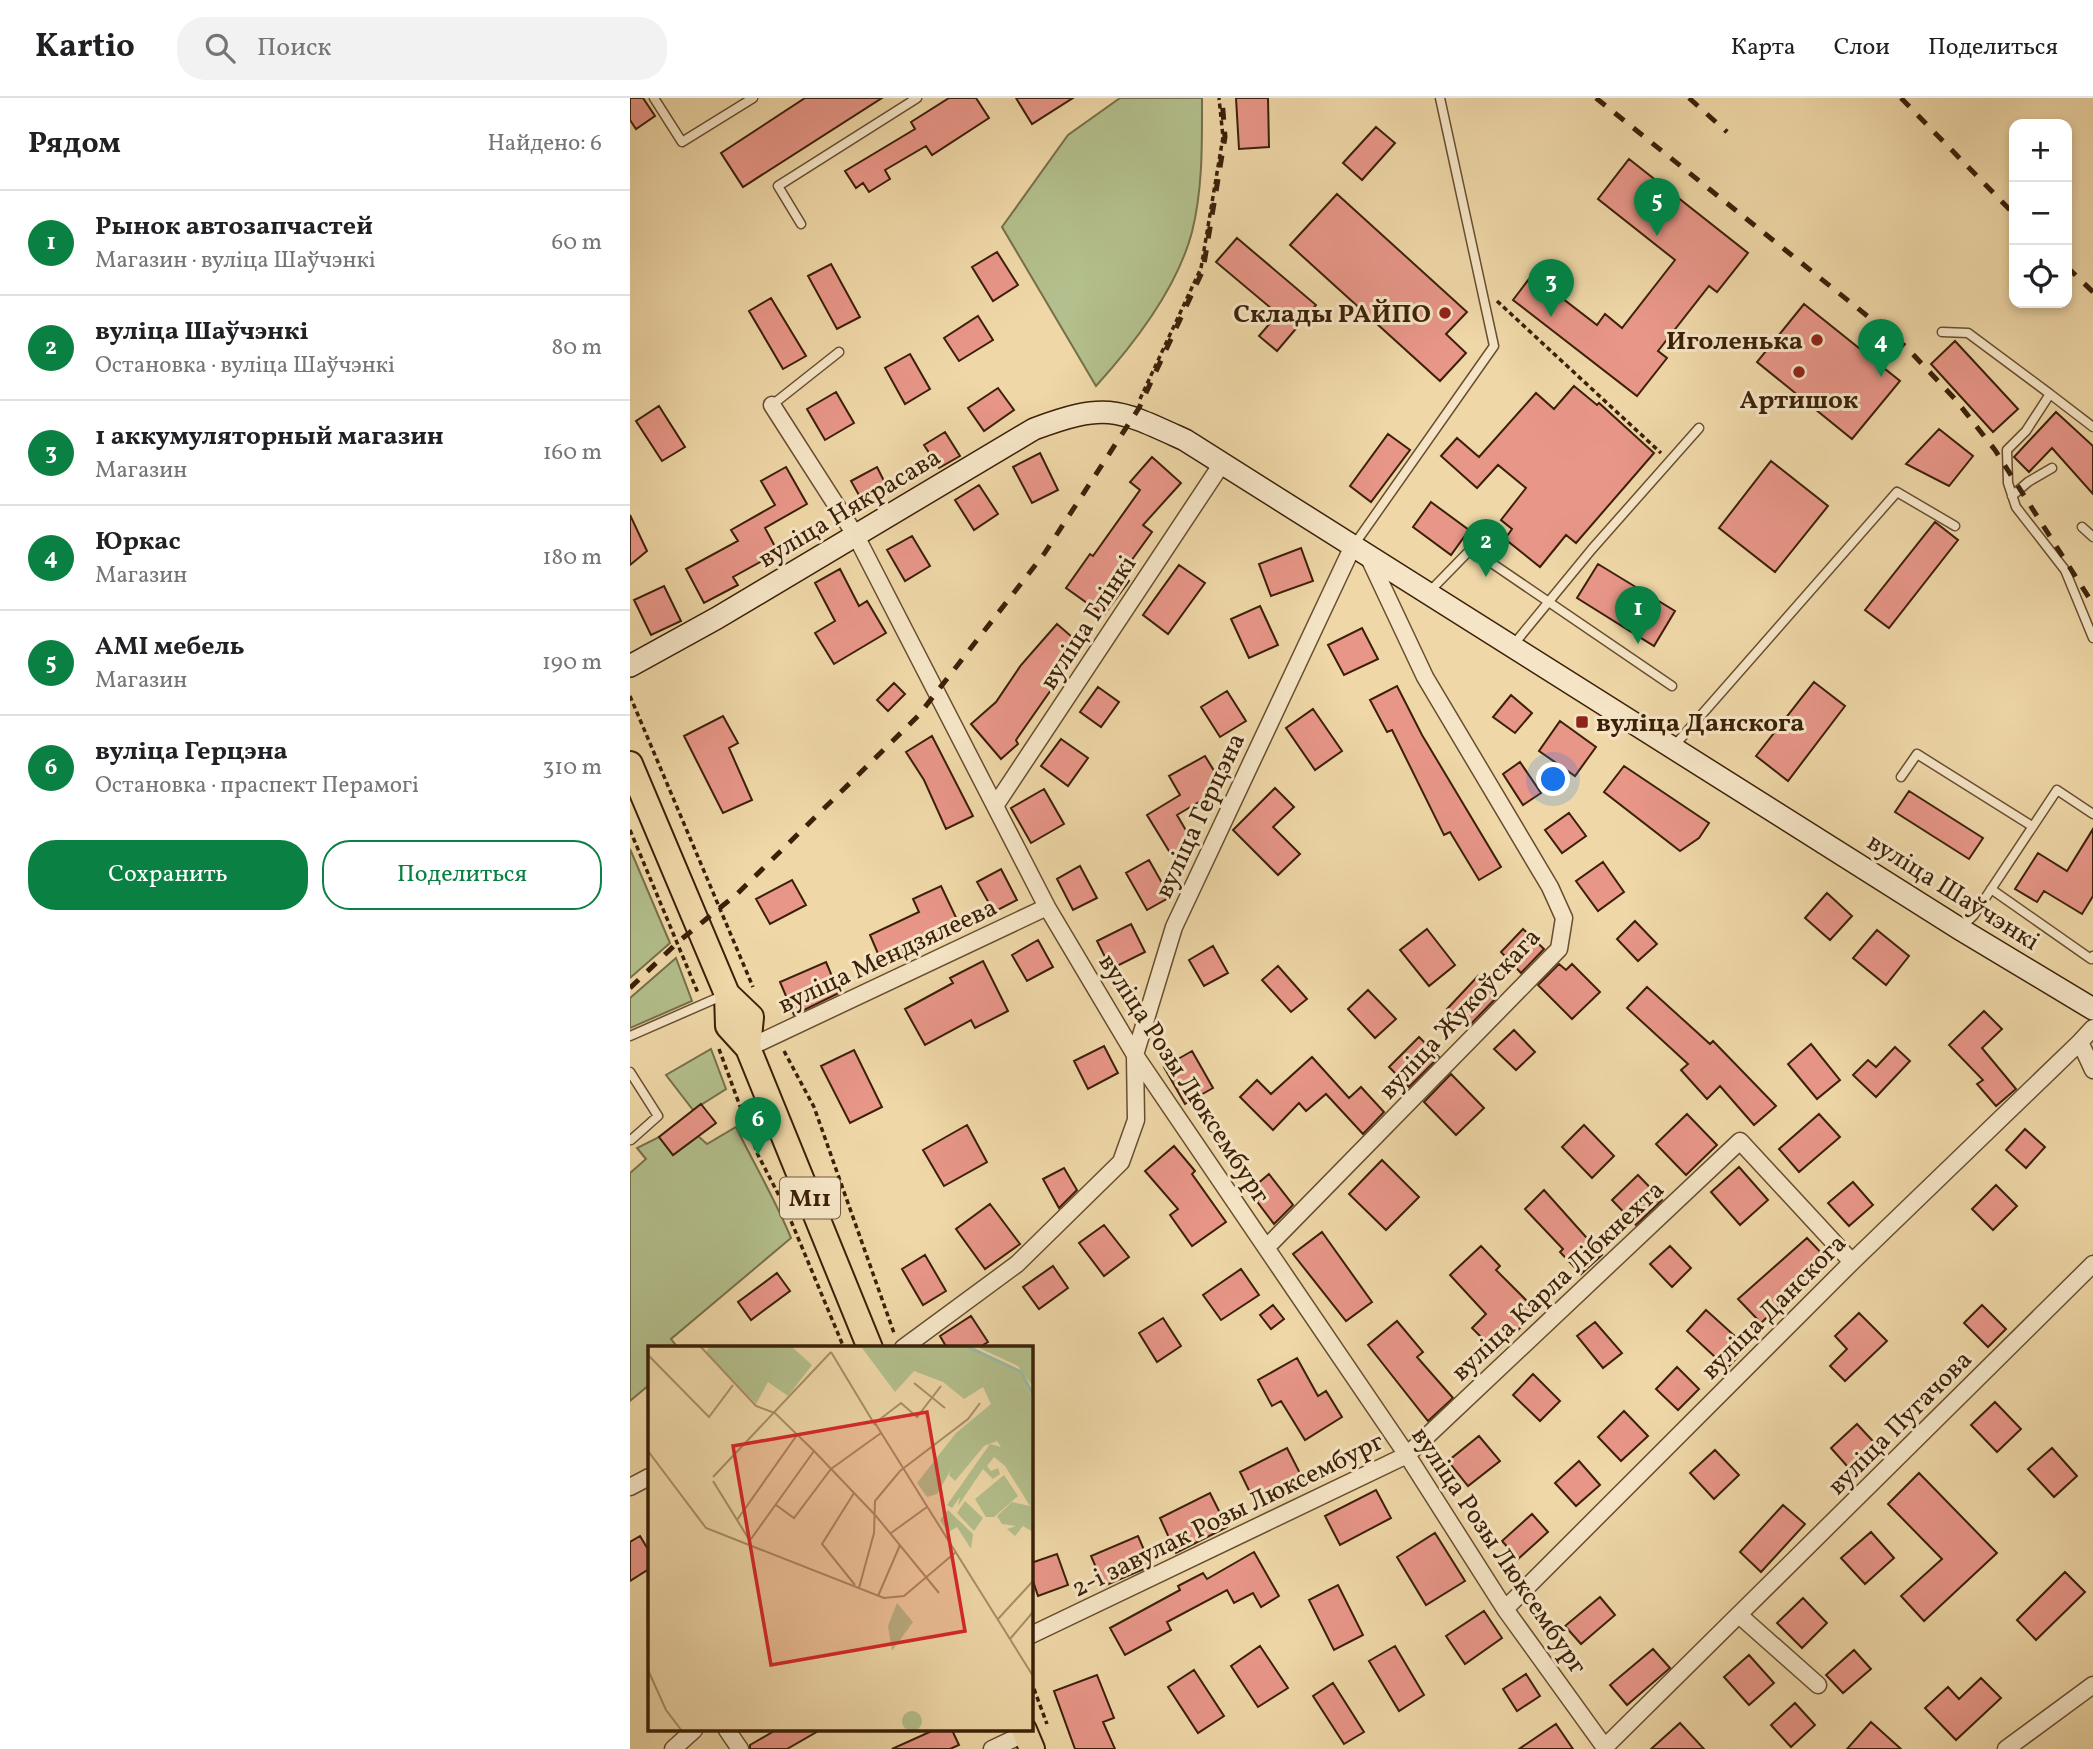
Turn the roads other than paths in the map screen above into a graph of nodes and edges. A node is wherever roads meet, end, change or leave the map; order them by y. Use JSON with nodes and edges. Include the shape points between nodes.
{"nodes":[{"id":1,"x":654,"y":98,"type":"edge"},
{"id":2,"x":753,"y":98,"type":"edge"},
{"id":3,"x":917,"y":98,"type":"edge"},
{"id":4,"x":1440,"y":98,"type":"edge"},
{"id":5,"x":801,"y":224,"type":"dead end"},
{"id":6,"x":1942,"y":332,"type":"dead end"},
{"id":7,"x":839,"y":352,"type":"dead end"},
{"id":8,"x":2050,"y":394,"type":"junction"},
{"id":9,"x":772,"y":405,"type":"joint"},
{"id":10,"x":1103,"y":410,"type":"joint"},
{"id":11,"x":2093,"y":427,"type":"edge"},
{"id":12,"x":1699,"y":428,"type":"dead end"},
{"id":13,"x":1221,"y":465,"type":"junction"},
{"id":14,"x":2052,"y":468,"type":"dead end"},
{"id":15,"x":2012,"y":496,"type":"junction"},
{"id":16,"x":1955,"y":526,"type":"dead end"},
{"id":17,"x":2082,"y":527,"type":"dead end"},
{"id":18,"x":856,"y":536,"type":"junction"},
{"id":19,"x":2093,"y":537,"type":"edge"},
{"id":20,"x":1360,"y":553,"type":"junction"},
{"id":21,"x":1428,"y":594,"type":"junction"},
{"id":22,"x":1549,"y":601,"type":"junction"},
{"id":23,"x":2093,"y":638,"type":"edge"},
{"id":24,"x":1512,"y":646,"type":"junction"},
{"id":25,"x":630,"y":666,"type":"edge"},
{"id":26,"x":1672,"y":686,"type":"dead end"},
{"id":27,"x":1673,"y":748,"type":"junction"},
{"id":28,"x":630,"y":764,"type":"edge"},
{"id":29,"x":1901,"y":777,"type":"dead end"},
{"id":30,"x":995,"y":806,"type":"junction"},
{"id":31,"x":2093,"y":814,"type":"edge"},
{"id":32,"x":2032,"y":826,"type":"junction"},
{"id":33,"x":1991,"y":889,"type":"junction"},
{"id":34,"x":1047,"y":907,"type":"junction"},
{"id":35,"x":1960,"y":929,"type":"junction"},
{"id":36,"x":2093,"y":956,"type":"edge"},
{"id":37,"x":727,"y":994,"type":"junction"},
{"id":38,"x":2093,"y":1009,"type":"edge"},
{"id":39,"x":2093,"y":1028,"type":"edge"},
{"id":40,"x":630,"y":1036,"type":"edge"},
{"id":41,"x":2080,"y":1042,"type":"junction"},
{"id":42,"x":748,"y":1048,"type":"junction"},
{"id":43,"x":1135,"y":1055,"type":"junction"},
{"id":44,"x":2093,"y":1070,"type":"edge"},
{"id":45,"x":630,"y":1072,"type":"edge"},
{"id":46,"x":631,"y":1140,"type":"edge"},
{"id":47,"x":1267,"y":1247,"type":"junction"},
{"id":48,"x":1852,"y":1262,"type":"junction"},
{"id":49,"x":2093,"y":1264,"type":"edge"},
{"id":50,"x":899,"y":1342,"type":"edge"},
{"id":51,"x":869,"y":1346,"type":"edge"},
{"id":52,"x":1407,"y":1455,"type":"junction"},
{"id":53,"x":648,"y":1478,"type":"edge"},
{"id":54,"x":630,"y":1487,"type":"edge"},
{"id":55,"x":1505,"y":1609,"type":"junction"},
{"id":56,"x":1739,"y":1615,"type":"junction"},
{"id":57,"x":1032,"y":1635,"type":"edge"},
{"id":58,"x":1818,"y":1685,"type":"dead end"},
{"id":59,"x":2093,"y":1685,"type":"edge"},
{"id":60,"x":692,"y":1732,"type":"edge"},
{"id":61,"x":728,"y":1732,"type":"edge"},
{"id":62,"x":1031,"y":1733,"type":"edge"},
{"id":63,"x":1606,"y":1748,"type":"edge"},
{"id":64,"x":673,"y":1749,"type":"edge"},
{"id":65,"x":740,"y":1749,"type":"edge"},
{"id":66,"x":992,"y":1749,"type":"edge"},
{"id":67,"x":2006,"y":1749,"type":"edge"}],
"edges":[{"from":1,"to":2,"type":"lane","via":[[682,142]]},
{"from":3,"to":5,"type":"lane","via":[[778,186]]},
{"from":4,"to":20,"type":"lane","via":[[1494,346]]},
{"from":6,"to":8,"type":"lane","via":[[1968,333]]},
{"from":7,"to":9,"type":"lane"},
{"from":8,"to":11,"type":"lane"},
{"from":8,"to":15,"type":"lane","via":[[2026,432],[2007,450]]},
{"from":9,"to":18,"type":"street","name":"вуліца Розы Люксембург"},
{"from":10,"to":13,"type":"main road","name":"вуліца Шаўчэнкі","via":[[1132,416],[1185,440]]},
{"from":10,"to":18,"type":"main road","name":"вуліца Някрасава","via":[[1034,429]]},
{"from":12,"to":22,"type":"lane"},
{"from":13,"to":20,"type":"main road","name":"вуліца Шаўчэнкі"},
{"from":13,"to":30,"type":"street","name":"вуліца Глінкі"},
{"from":14,"to":15,"type":"lane"},
{"from":15,"to":23,"type":"lane","via":[[2065,570]]},
{"from":16,"to":27,"type":"lane","via":[[1897,492]]},
{"from":17,"to":19,"type":"lane"},
{"from":18,"to":25,"type":"main road","name":"вуліца Някрасава"},
{"from":18,"to":30,"type":"street","name":"вуліца Розы Люксембург"},
{"from":20,"to":21,"type":"main road","name":"вуліца Шаўчэнкі"},
{"from":20,"to":43,"type":"street","name":"вуліца Герцэна","via":[[1174,927]]},
{"from":20,"to":47,"type":"street","name":"вуліца Жукоўскага","via":[[1425,677],[1564,918],[1559,949]]},
{"from":21,"to":22,"type":"lane","via":[[1471,549]]},
{"from":21,"to":24,"type":"main road","name":"вуліца Шаўчэнкі"},
{"from":22,"to":24,"type":"lane"},
{"from":22,"to":26,"type":"lane"},
{"from":24,"to":27,"type":"main road","name":"вуліца Шаўчэнкі"},
{"from":27,"to":35,"type":"main road","name":"вуліца Шаўчэнкі"},
{"from":28,"to":37,"type":"main road","number":"М11"},
{"from":29,"to":32,"type":"lane","via":[[1917,754]]},
{"from":30,"to":34,"type":"street","name":"вуліца Розы Люксембург"},
{"from":31,"to":32,"type":"lane","via":[[2057,790]]},
{"from":32,"to":33,"type":"lane"},
{"from":33,"to":35,"type":"lane"},
{"from":33,"to":36,"type":"lane","via":[[2091,959]]},
{"from":34,"to":42,"type":"street","name":"вуліца Мендзялеева"},
{"from":34,"to":43,"type":"street","name":"вуліца Розы Люксембург"},
{"from":35,"to":38,"type":"main road","name":"вуліца Шаўчэнкі"},
{"from":37,"to":40,"type":"lane"},
{"from":37,"to":42,"type":"main road","number":"М11","via":[[728,1027]]},
{"from":39,"to":41,"type":"street"},
{"from":41,"to":44,"type":"street"},
{"from":41,"to":48,"type":"street","name":"вуліца Данскога"},
{"from":42,"to":51,"type":"main road","number":"М11"},
{"from":43,"to":47,"type":"street","name":"вуліца Розы Люксембург"},
{"from":43,"to":50,"type":"street","name":"вуліца Герцэна","via":[[1136,1120],[1121,1162],[1017,1264]]},
{"from":45,"to":46,"type":"lane","via":[[658,1116]]},
{"from":47,"to":52,"type":"street","name":"вуліца Розы Люксембург"},
{"from":48,"to":52,"type":"street","name":"вуліца Карла Лібкнехта","via":[[1740,1141]]},
{"from":48,"to":55,"type":"street","name":"вуліца Данскога"},
{"from":49,"to":56,"type":"street","name":"вуліца Пугачова"},
{"from":52,"to":55,"type":"street","name":"вуліца Розы Люксембург"},
{"from":52,"to":57,"type":"street","name":"2-і завулак Розы Люксембург"},
{"from":53,"to":54,"type":"street"},
{"from":55,"to":63,"type":"street","name":"вуліца Розы Люксембург"},
{"from":56,"to":58,"type":"street"},
{"from":56,"to":63,"type":"street","name":"вуліца Пугачова"},
{"from":59,"to":67,"type":"street"},
{"from":60,"to":64,"type":"street"},
{"from":61,"to":65,"type":"street"},
{"from":62,"to":66,"type":"street"}]}
